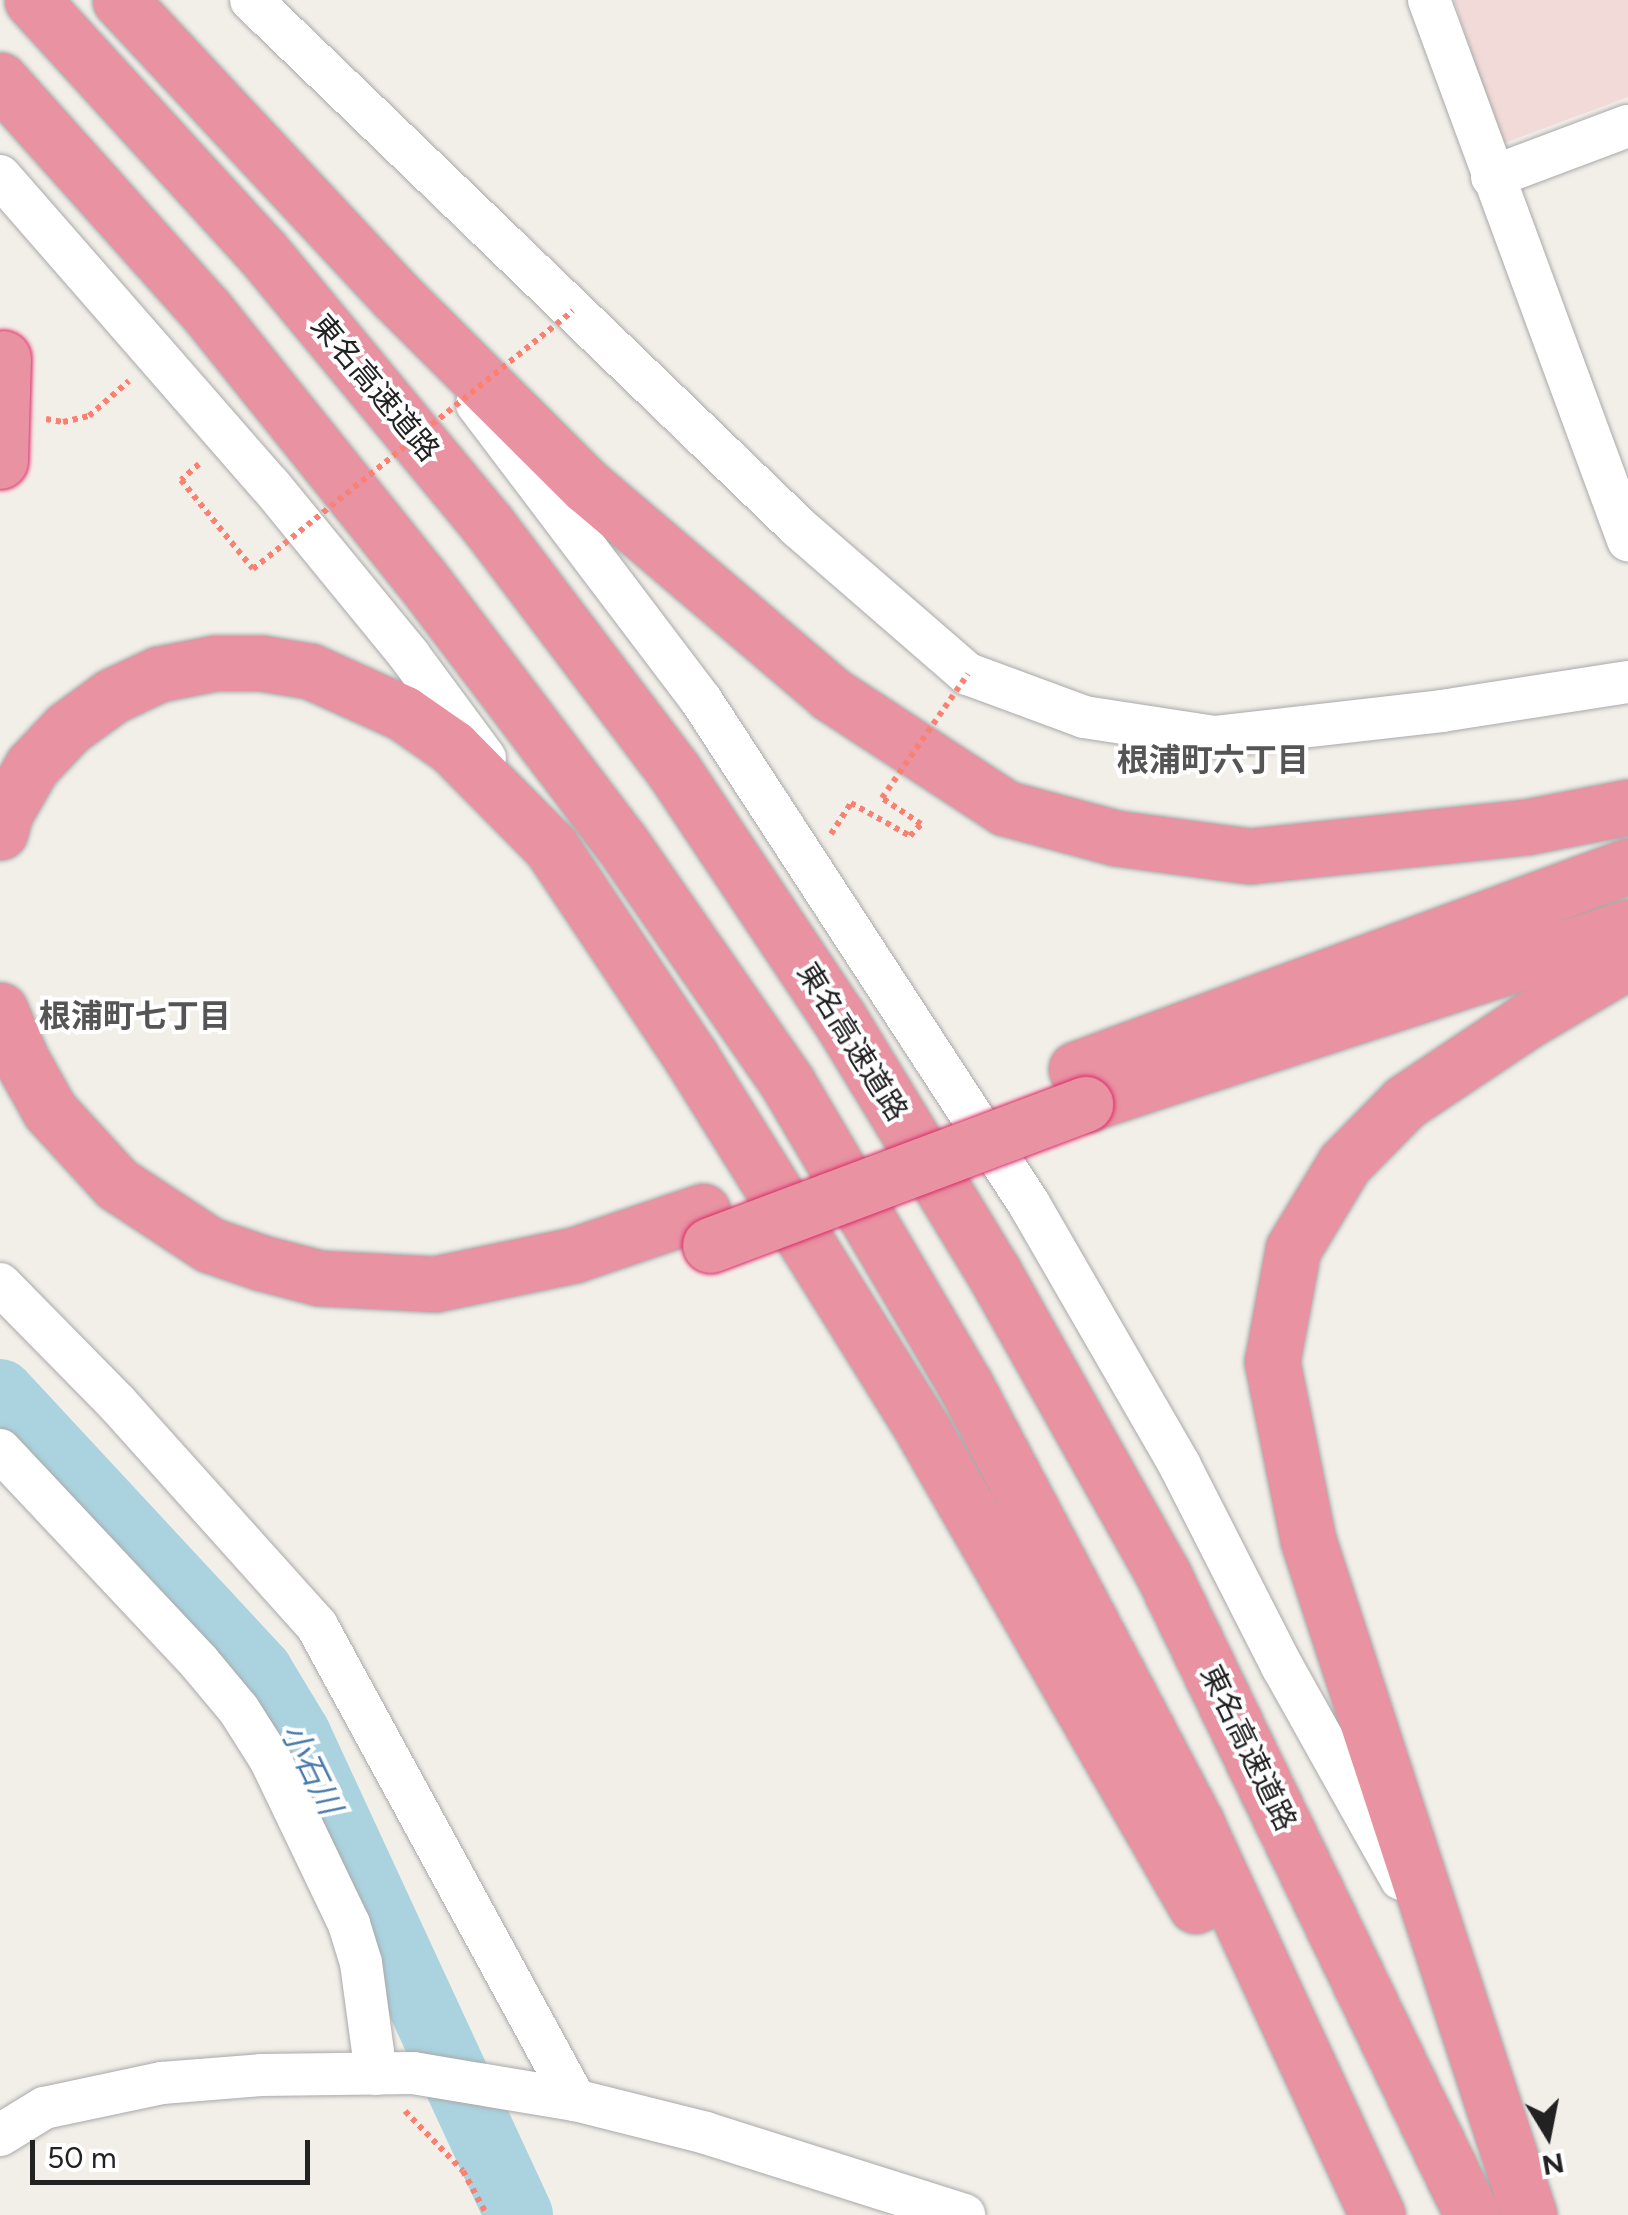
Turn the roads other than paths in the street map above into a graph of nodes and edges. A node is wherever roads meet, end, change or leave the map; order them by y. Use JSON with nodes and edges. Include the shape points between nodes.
{"nodes":[{"id":1,"x":32,"y":0,"type":"edge"},
{"id":2,"x":120,"y":0,"type":"edge"},
{"id":3,"x":252,"y":0,"type":"edge"},
{"id":4,"x":1428,"y":0,"type":"edge"},
{"id":5,"x":0,"y":80,"type":"edge"},
{"id":6,"x":1628,"y":126,"type":"edge"},
{"id":7,"x":0,"y":176,"type":"edge"},
{"id":8,"x":1492,"y":177,"type":"junction"},
{"id":9,"x":396,"y":295,"type":"junction"},
{"id":10,"x":2,"y":341,"type":"edge"},
{"id":11,"x":0,"y":462,"type":"edge"},
{"id":12,"x":1628,"y":540,"type":"edge"},
{"id":13,"x":1628,"y":682,"type":"edge"},
{"id":14,"x":1628,"y":808,"type":"edge"},
{"id":15,"x":0,"y":832,"type":"edge"},
{"id":16,"x":551,"y":847,"type":"junction"},
{"id":17,"x":1628,"y":866,"type":"edge"},
{"id":18,"x":1628,"y":927,"type":"edge"},
{"id":19,"x":1628,"y":962,"type":"edge"},
{"id":20,"x":0,"y":1010,"type":"edge"},
{"id":21,"x":1080,"y":1086,"type":"junction"},
{"id":22,"x":0,"y":1092,"type":"edge"},
{"id":23,"x":707,"y":1228,"type":"junction"},
{"id":24,"x":0,"y":1284,"type":"edge"},
{"id":25,"x":0,"y":1450,"type":"edge"},
{"id":26,"x":1436,"y":1940,"type":"junction"},
{"id":27,"x":393,"y":2073,"type":"junction"},
{"id":28,"x":575,"y":2100,"type":"junction"},
{"id":29,"x":0,"y":2135,"type":"edge"},
{"id":30,"x":964,"y":2215,"type":"edge"},
{"id":31,"x":1356,"y":2215,"type":"edge"},
{"id":32,"x":1377,"y":2215,"type":"edge"},
{"id":33,"x":1472,"y":2215,"type":"edge"},
{"id":34,"x":1529,"y":2215,"type":"edge"}],
"edges":[{"from":1,"to":33,"type":"highway","name":"東名高速道路","via":[[263,253],[488,525],[674,771],[839,1018],[994,1271],[1162,1574]]},
{"from":2,"to":9,"type":"highway"},
{"from":3,"to":13,"type":"street","via":[[798,527],[968,674],[1084,717],[1214,737]]},
{"from":4,"to":8,"type":"street"},
{"from":5,"to":32,"type":"highway","via":[[205,309],[420,576],[620,841],[788,1084],[966,1386],[1197,1825]]},
{"from":6,"to":8,"type":"street"},
{"from":7,"to":16,"type":"street","via":[[283,501]]},
{"from":8,"to":12,"type":"street"},
{"from":9,"to":14,"type":"highway","via":[[588,487],[831,694],[1005,808],[1116,838],[1250,856],[1526,827]]},
{"from":9,"to":26,"type":"street","via":[[700,700],[1029,1204],[1180,1466],[1282,1666]]},
{"from":10,"to":11,"type":"highway","bridge":true},
{"from":15,"to":16,"type":"highway","via":[[32,766],[112,696],[159,674],[261,663],[310,671],[403,714],[452,747]]},
{"from":16,"to":31,"type":"highway","via":[[691,1057],[934,1450],[1163,1842]]},
{"from":17,"to":21,"type":"highway"},
{"from":18,"to":21,"type":"highway"},
{"from":19,"to":26,"type":"highway","via":[[1405,1102],[1344,1164],[1293,1249],[1272,1362],[1288,1452],[1308,1540]]},
{"from":20,"to":23,"type":"highway","via":[[50,1111],[116,1184],[210,1245],[262,1263],[319,1278],[435,1284]]},
{"from":21,"to":23,"type":"highway","bridge":true},
{"from":22,"to":23,"type":"highway","via":[[67,1185],[138,1242],[222,1286],[310,1311],[399,1317],[494,1308],[604,1282]]},
{"from":24,"to":28,"type":"street","via":[[317,1626]]},
{"from":25,"to":27,"type":"street","via":[[239,1710],[349,1924]]},
{"from":26,"to":34,"type":"highway"},
{"from":27,"to":28,"type":"street"},
{"from":27,"to":29,"type":"street","via":[[162,2082],[44,2108]]},
{"from":28,"to":30,"type":"street","via":[[706,2133]]}]}
